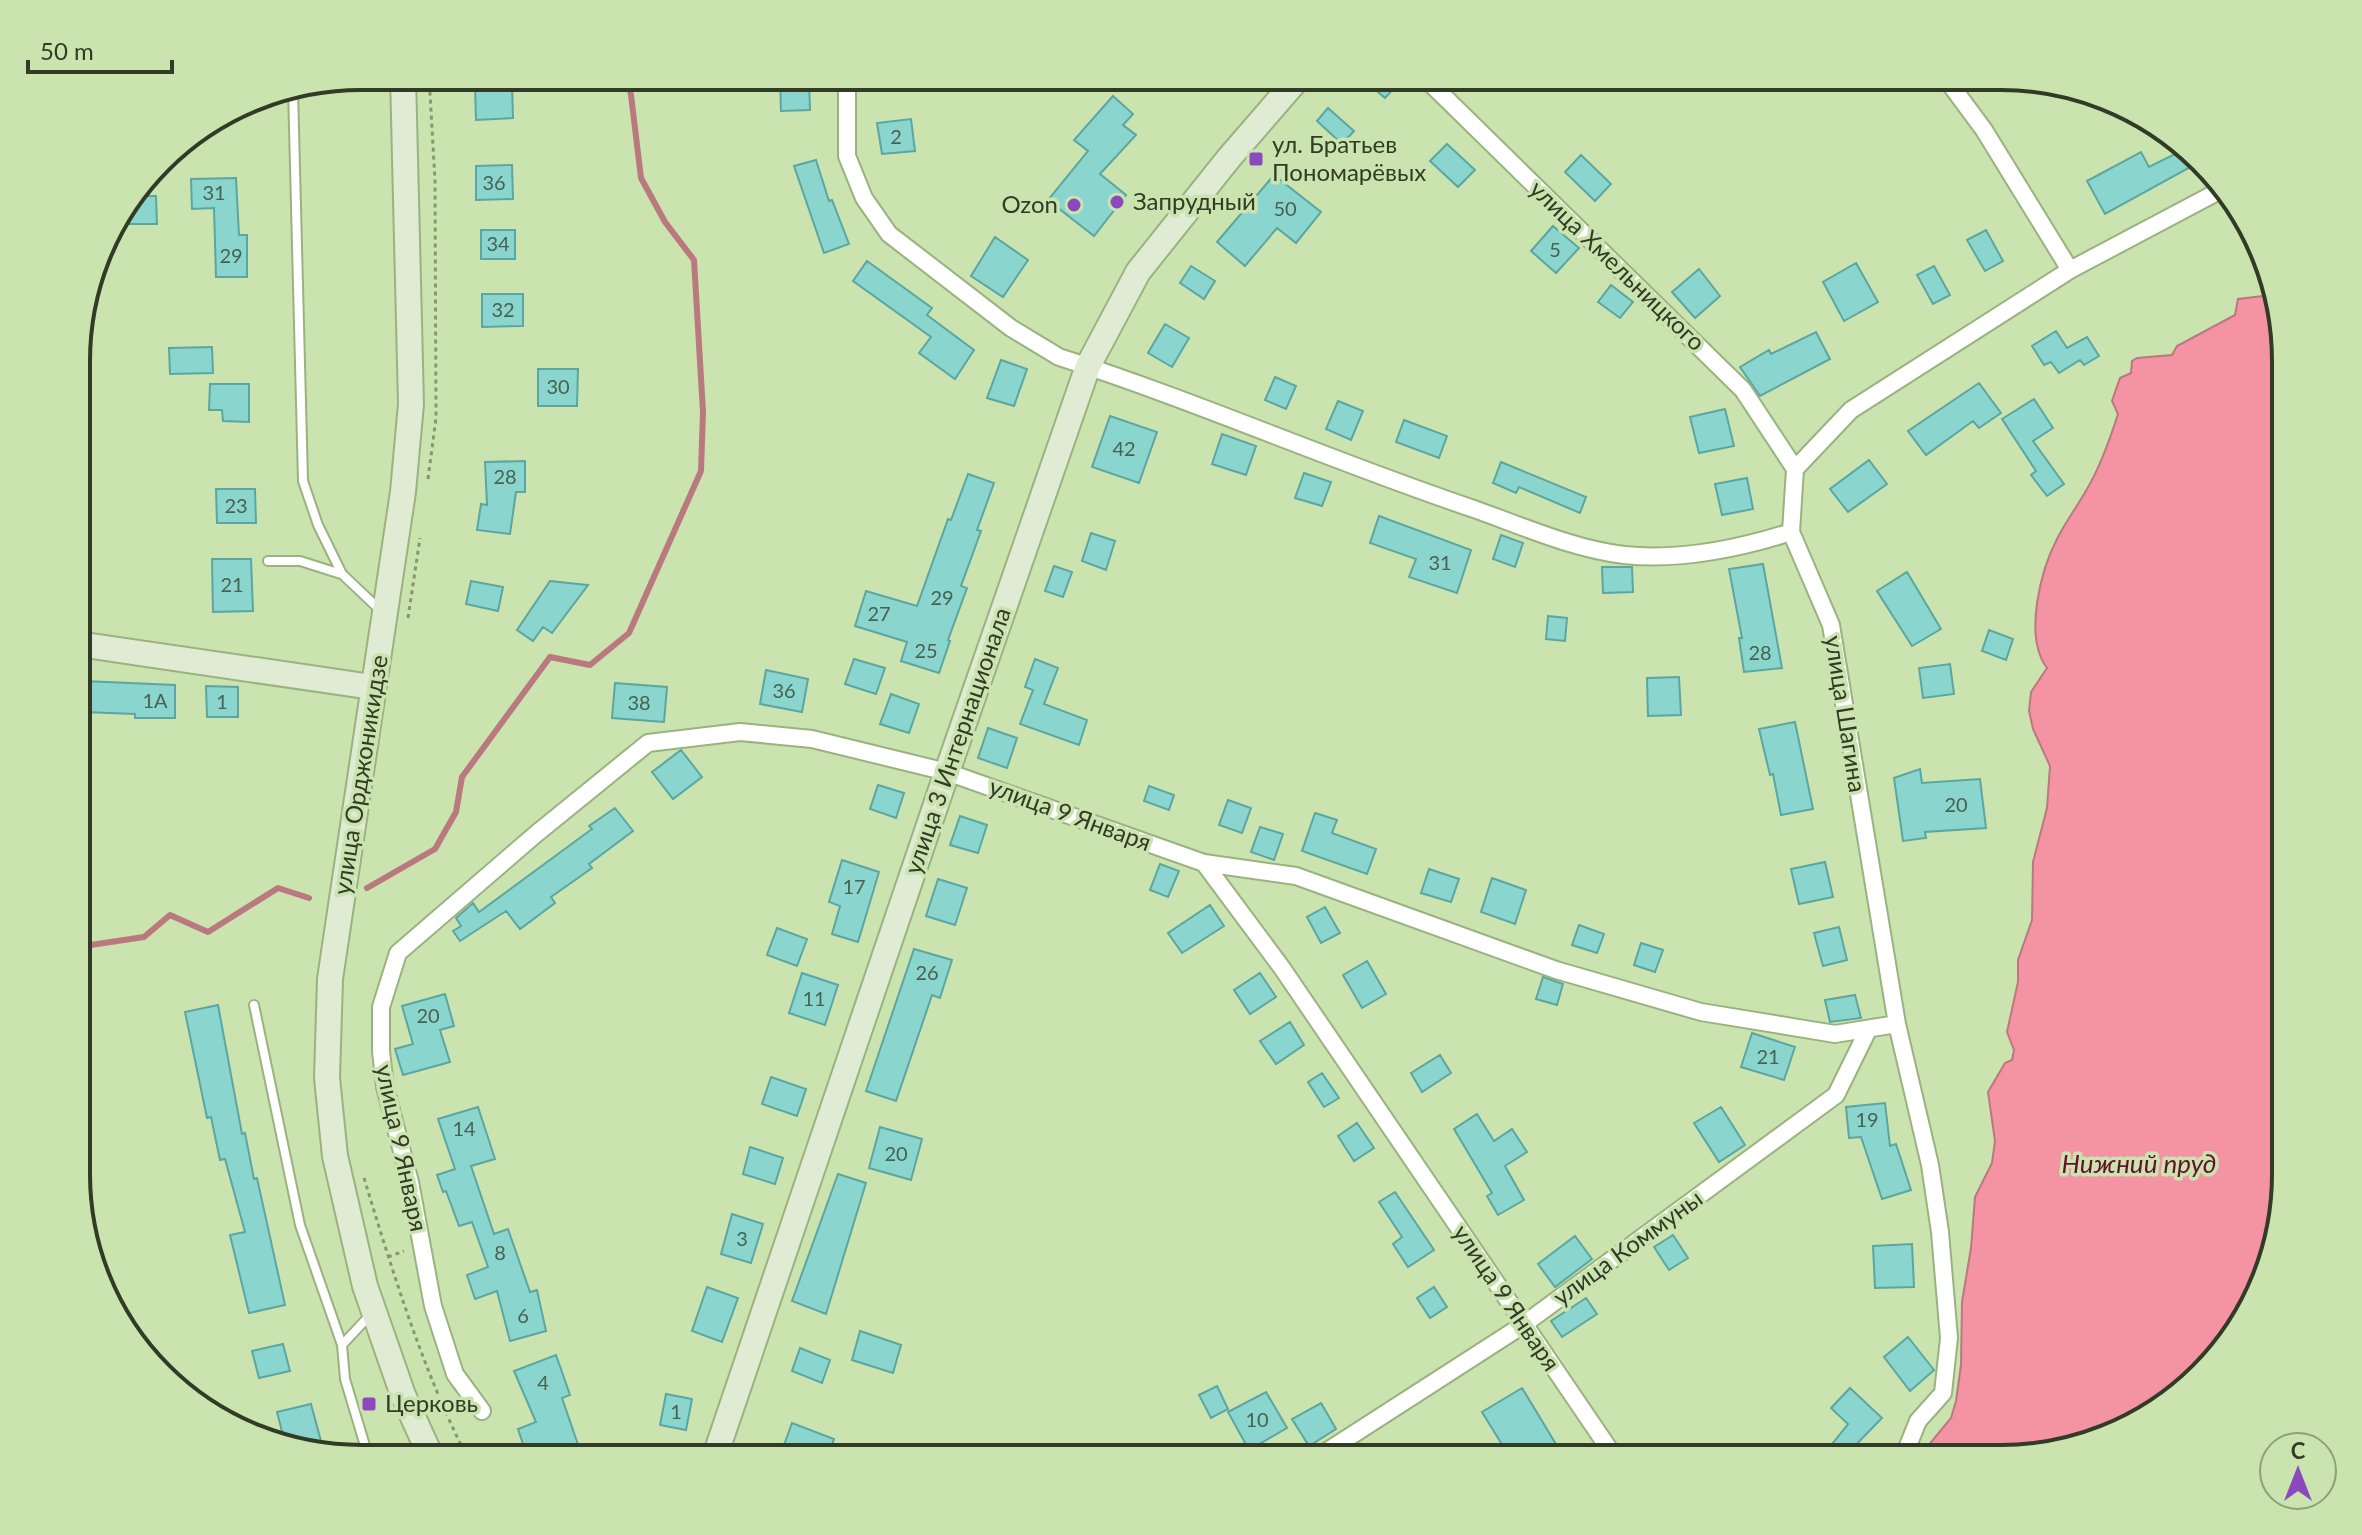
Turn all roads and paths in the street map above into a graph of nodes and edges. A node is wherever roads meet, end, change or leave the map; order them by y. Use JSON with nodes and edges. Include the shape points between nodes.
{"nodes":[{"id":1,"x":1288,"y":90,"type":"edge"},
{"id":2,"x":1438,"y":90,"type":"edge"},
{"id":3,"x":1954,"y":90,"type":"edge"},
{"id":4,"x":403,"y":91,"type":"edge"},
{"id":5,"x":430,"y":91,"type":"edge"},
{"id":6,"x":847,"y":91,"type":"edge"},
{"id":7,"x":293,"y":98,"type":"edge"},
{"id":8,"x":2214,"y":194,"type":"edge"},
{"id":9,"x":2070,"y":270,"type":"junction"},
{"id":10,"x":1088,"y":366,"type":"junction"},
{"id":11,"x":1795,"y":469,"type":"junction"},
{"id":12,"x":426,"y":492,"type":"dead end"},
{"id":13,"x":1791,"y":532,"type":"junction"},
{"id":14,"x":420,"y":536,"type":"dead end"},
{"id":15,"x":268,"y":561,"type":"dead end"},
{"id":16,"x":342,"y":574,"type":"junction"},
{"id":17,"x":397,"y":618,"type":"junction"},
{"id":18,"x":90,"y":646,"type":"edge"},
{"id":19,"x":372,"y":687,"type":"junction"},
{"id":20,"x":947,"y":772,"type":"junction"},
{"id":21,"x":1204,"y":863,"type":"junction"},
{"id":22,"x":254,"y":1005,"type":"dead end"},
{"id":23,"x":1897,"y":1024,"type":"junction"},
{"id":24,"x":1868,"y":1030,"type":"junction"},
{"id":25,"x":363,"y":1175,"type":"dead end"},
{"id":26,"x":374,"y":1311,"type":"junction"},
{"id":27,"x":1523,"y":1325,"type":"junction"},
{"id":28,"x":342,"y":1345,"type":"junction"},
{"id":29,"x":482,"y":1411,"type":"dead end"},
{"id":30,"x":1338,"y":1444,"type":"edge"},
{"id":31,"x":1606,"y":1444,"type":"edge"},
{"id":32,"x":1909,"y":1444,"type":"edge"},
{"id":33,"x":365,"y":1445,"type":"edge"},
{"id":34,"x":426,"y":1445,"type":"edge"},
{"id":35,"x":461,"y":1445,"type":"edge"},
{"id":36,"x":719,"y":1445,"type":"edge"}],
"edges":[{"from":1,"to":10,"type":"street","name":"улица 3 Интернационала","via":[[1138,272]]},
{"from":2,"to":11,"type":"street","name":"улица Хмельницкого","via":[[1743,390]]},
{"from":3,"to":9,"type":"street"},
{"from":4,"to":17,"type":"street","name":"улица Орджоникидзе","via":[[411,404]]},
{"from":5,"to":12,"type":"path","via":[[436,418]]},
{"from":6,"to":10,"type":"street","via":[[847,156],[864,198],[889,234],[1011,328],[1059,357]]},
{"from":7,"to":16,"type":"lane","via":[[303,481]]},
{"from":8,"to":9,"type":"street"},
{"from":9,"to":11,"type":"street","via":[[1851,410]]},
{"from":10,"to":13,"type":"street","via":[[1411,488],[1624,555],[1745,547]]},
{"from":10,"to":20,"type":"street","name":"улица 3 Интернационала"},
{"from":11,"to":13,"type":"street","name":"улица Шагина"},
{"from":13,"to":23,"type":"street","name":"улица Шагина","via":[[1831,625]]},
{"from":14,"to":17,"type":"path"},
{"from":15,"to":16,"type":"lane","via":[[300,561]]},
{"from":16,"to":17,"type":"lane"},
{"from":17,"to":19,"type":"street","name":"улица Орджоникидзе"},
{"from":18,"to":19,"type":"street"},
{"from":19,"to":26,"type":"street","name":"улица Орджоникидзе","via":[[330,979],[327,1078],[335,1156]]},
{"from":20,"to":21,"type":"street","name":"улица 9 Января"},
{"from":20,"to":29,"type":"street","name":"улица 9 Января","via":[[812,739],[740,732],[648,743],[398,953],[381,1007],[385,1087],[410,1182],[433,1306],[455,1374]]},
{"from":20,"to":36,"type":"street","name":"улица 3 Интернационала"},
{"from":21,"to":24,"type":"street","via":[[1296,876],[1556,970],[1701,1012],[1835,1034]]},
{"from":21,"to":27,"type":"street","name":"улица 9 Января","via":[[1282,968]]},
{"from":22,"to":28,"type":"lane","via":[[300,1225]]},
{"from":23,"to":24,"type":"street"},
{"from":23,"to":32,"type":"street","name":"улица Шагина","via":[[1930,1165],[1949,1338],[1943,1393],[1918,1421]]},
{"from":24,"to":27,"type":"street","name":"улица Коммуны","via":[[1836,1095]]},
{"from":25,"to":35,"type":"path","via":[[388,1257]]},
{"from":26,"to":28,"type":"lane"},
{"from":26,"to":34,"type":"street","name":"улица Орджоникидзе"},
{"from":27,"to":30,"type":"street","name":"улица Коммуны"},
{"from":27,"to":31,"type":"street","name":"улица 9 Января"},
{"from":28,"to":33,"type":"lane","via":[[345,1379]]}]}
